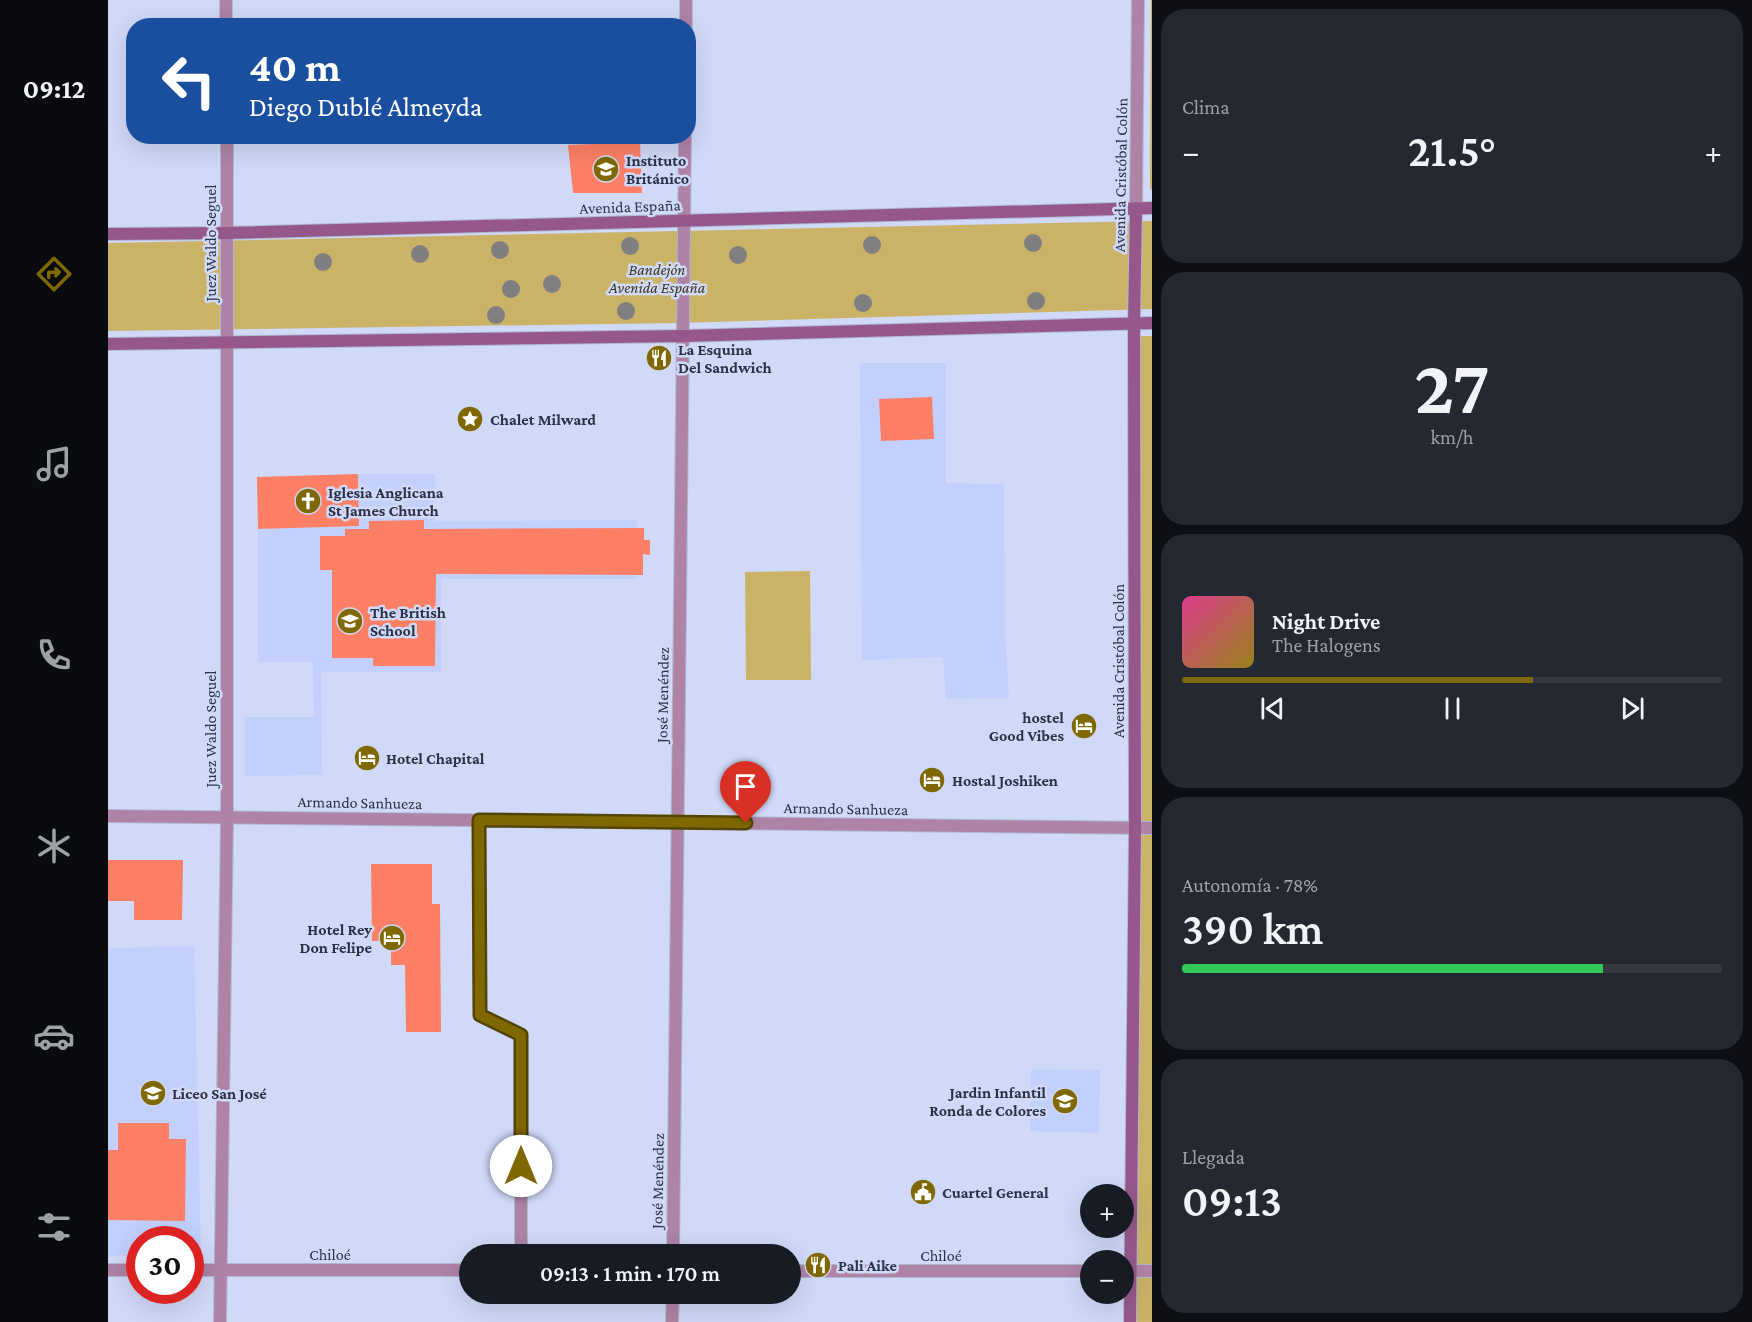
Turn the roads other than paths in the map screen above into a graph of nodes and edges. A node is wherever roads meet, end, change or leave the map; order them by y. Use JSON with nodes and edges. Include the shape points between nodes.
{"nodes":[{"id":1,"x":226,"y":0,"type":"edge"},
{"id":2,"x":686,"y":0,"type":"edge"},
{"id":3,"x":1138,"y":0,"type":"edge"},
{"id":4,"x":226,"y":18,"type":"edge"},
{"id":5,"x":686,"y":18,"type":"edge"},
{"id":6,"x":227,"y":144,"type":"edge"},
{"id":7,"x":685,"y":144,"type":"edge"},
{"id":8,"x":1136,"y":208,"type":"junction"},
{"id":9,"x":1152,"y":208,"type":"edge"},
{"id":10,"x":684,"y":220,"type":"junction"},
{"id":11,"x":227,"y":233,"type":"junction"},
{"id":12,"x":108,"y":234,"type":"edge"},
{"id":13,"x":1152,"y":323,"type":"edge"},
{"id":14,"x":1134,"y":324,"type":"junction"},
{"id":15,"x":683,"y":336,"type":"junction"},
{"id":16,"x":226,"y":343,"type":"junction"},
{"id":17,"x":108,"y":344,"type":"edge"},
{"id":18,"x":108,"y":816,"type":"edge"},
{"id":19,"x":227,"y":817,"type":"junction"},
{"id":20,"x":479,"y":820,"type":"junction"},
{"id":21,"x":677,"y":823,"type":"junction"},
{"id":22,"x":1135,"y":828,"type":"junction"},
{"id":23,"x":1152,"y":828,"type":"edge"},
{"id":24,"x":521,"y":1244,"type":"edge"},
{"id":25,"x":673,"y":1244,"type":"edge"},
{"id":26,"x":1128,"y":1250,"type":"edge"},
{"id":27,"x":108,"y":1270,"type":"edge"},
{"id":28,"x":126,"y":1270,"type":"edge"},
{"id":29,"x":204,"y":1270,"type":"edge"},
{"id":30,"x":221,"y":1270,"type":"junction"},
{"id":31,"x":459,"y":1270,"type":"edge"},
{"id":32,"x":801,"y":1271,"type":"edge"},
{"id":33,"x":1080,"y":1271,"type":"edge"},
{"id":34,"x":1134,"y":1272,"type":"edge"},
{"id":35,"x":1152,"y":1272,"type":"edge"},
{"id":36,"x":673,"y":1304,"type":"edge"},
{"id":37,"x":1129,"y":1304,"type":"edge"},
{"id":38,"x":220,"y":1322,"type":"edge"},
{"id":39,"x":672,"y":1322,"type":"edge"},
{"id":40,"x":1130,"y":1322,"type":"edge"}],
"edges":[{"from":1,"to":4,"type":"street"},
{"from":2,"to":5,"type":"street"},
{"from":3,"to":8,"type":"street","name":"Avenida Cristóbal Colón"},
{"from":6,"to":11,"type":"street","name":"Juez Waldo Seguel"},
{"from":7,"to":10,"type":"street","name":"José Menéndez"},
{"from":8,"to":9,"type":"main road","name":"Avenida España"},
{"from":8,"to":10,"type":"main road","name":"Avenida España"},
{"from":8,"to":14,"type":"main road","name":"Avenida Cristóbal Colón"},
{"from":10,"to":11,"type":"main road","name":"Avenida España"},
{"from":10,"to":15,"type":"street","name":"José Menéndez"},
{"from":11,"to":12,"type":"main road","name":"Avenida España"},
{"from":11,"to":16,"type":"street","name":"Juez Waldo Seguel"},
{"from":13,"to":14,"type":"main road"},
{"from":14,"to":15,"type":"main road"},
{"from":14,"to":22,"type":"main road","name":"Avenida Cristóbal Colón"},
{"from":15,"to":16,"type":"main road"},
{"from":15,"to":21,"type":"street","name":"José Menéndez"},
{"from":16,"to":17,"type":"main road"},
{"from":16,"to":19,"type":"street","name":"Juez Waldo Seguel"},
{"from":18,"to":19,"type":"street","name":"Armando Sanhueza"},
{"from":19,"to":20,"type":"street","name":"Armando Sanhueza"},
{"from":19,"to":30,"type":"street","name":"Juez Waldo Seguel"},
{"from":20,"to":21,"type":"street","name":"Armando Sanhueza"},
{"from":20,"to":24,"type":"street","via":[[480,1015],[521,1035]]},
{"from":21,"to":22,"type":"street","name":"Armando Sanhueza"},
{"from":21,"to":25,"type":"street","name":"José Menéndez"},
{"from":22,"to":23,"type":"street","name":"Armando Sanhueza"},
{"from":22,"to":26,"type":"main road","name":"Avenida Cristóbal Colón"},
{"from":27,"to":28,"type":"street"},
{"from":29,"to":30,"type":"street","name":"Chiloé"},
{"from":30,"to":31,"type":"street","name":"Chiloé"},
{"from":30,"to":38,"type":"street","name":"Juez Waldo Seguel"},
{"from":32,"to":33,"type":"street","name":"Chiloé"},
{"from":34,"to":35,"type":"street"},
{"from":36,"to":39,"type":"street"},
{"from":37,"to":40,"type":"main road","name":"Avenida Cristóbal Colón"}]}
